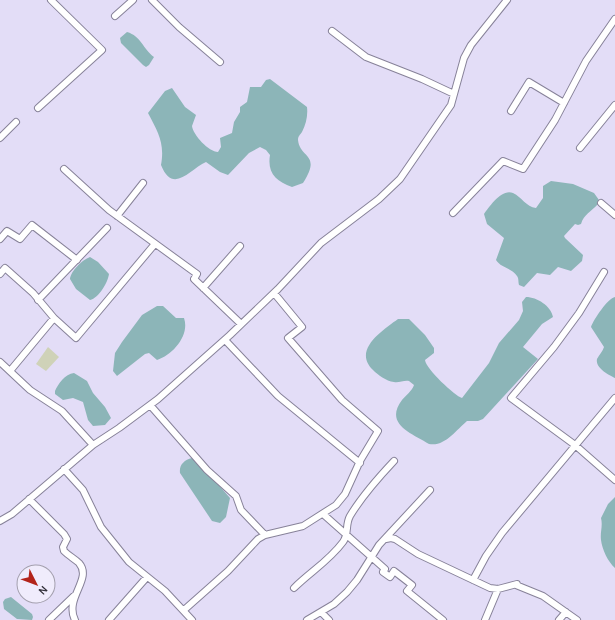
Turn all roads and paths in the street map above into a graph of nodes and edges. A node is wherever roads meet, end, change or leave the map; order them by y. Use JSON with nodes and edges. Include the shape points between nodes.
{"nodes":[{"id":1,"x":51,"y":0,"type":"edge"},
{"id":2,"x":133,"y":0,"type":"edge"},
{"id":3,"x":152,"y":0,"type":"edge"},
{"id":4,"x":507,"y":0,"type":"edge"},
{"id":5,"x":115,"y":16,"type":"dead end"},
{"id":6,"x":615,"y":19,"type":"edge"},
{"id":7,"x":332,"y":31,"type":"dead end"},
{"id":8,"x":220,"y":62,"type":"dead end"},
{"id":9,"x":454,"y":94,"type":"junction"},
{"id":10,"x":564,"y":103,"type":"junction"},
{"id":11,"x":615,"y":105,"type":"edge"},
{"id":12,"x":38,"y":108,"type":"dead end"},
{"id":13,"x":511,"y":111,"type":"dead end"},
{"id":14,"x":16,"y":122,"type":"dead end"},
{"id":15,"x":0,"y":138,"type":"edge"},
{"id":16,"x":580,"y":148,"type":"dead end"},
{"id":17,"x":64,"y":169,"type":"dead end"},
{"id":18,"x":143,"y":183,"type":"dead end"},
{"id":19,"x":601,"y":203,"type":"dead end"},
{"id":20,"x":453,"y":214,"type":"dead end"},
{"id":21,"x":615,"y":215,"type":"edge"},
{"id":22,"x":117,"y":216,"type":"junction"},
{"id":23,"x":107,"y":228,"type":"dead end"},
{"id":24,"x":0,"y":239,"type":"edge"},
{"id":25,"x":154,"y":245,"type":"junction"},
{"id":26,"x":240,"y":246,"type":"dead end"},
{"id":27,"x":77,"y":260,"type":"junction"},
{"id":28,"x":604,"y":272,"type":"dead end"},
{"id":29,"x":0,"y":274,"type":"edge"},
{"id":30,"x":203,"y":288,"type":"junction"},
{"id":31,"x":274,"y":293,"type":"junction"},
{"id":32,"x":38,"y":300,"type":"junction"},
{"id":33,"x":54,"y":318,"type":"junction"},
{"id":34,"x":241,"y":324,"type":"junction"},
{"id":35,"x":225,"y":340,"type":"junction"},
{"id":36,"x":0,"y":362,"type":"edge"},
{"id":37,"x":10,"y":371,"type":"junction"},
{"id":38,"x":615,"y":398,"type":"edge"},
{"id":39,"x":150,"y":405,"type":"junction"},
{"id":40,"x":93,"y":445,"type":"junction"},
{"id":41,"x":575,"y":445,"type":"junction"},
{"id":42,"x":394,"y":461,"type":"dead end"},
{"id":43,"x":360,"y":463,"type":"junction"},
{"id":44,"x":64,"y":469,"type":"junction"},
{"id":45,"x":615,"y":480,"type":"edge"},
{"id":46,"x":430,"y":490,"type":"dead end"},
{"id":47,"x":29,"y":499,"type":"junction"},
{"id":48,"x":323,"y":514,"type":"junction"},
{"id":49,"x":0,"y":521,"type":"edge"},
{"id":50,"x":265,"y":534,"type":"junction"},
{"id":51,"x":347,"y":536,"type":"junction"},
{"id":52,"x":386,"y":539,"type":"junction"},
{"id":53,"x":371,"y":558,"type":"junction"},
{"id":54,"x":147,"y":577,"type":"junction"},
{"id":55,"x":473,"y":580,"type":"junction"},
{"id":56,"x":294,"y":588,"type":"dead end"},
{"id":57,"x":498,"y":590,"type":"junction"},
{"id":58,"x":75,"y":595,"type":"junction"},
{"id":59,"x":184,"y":610,"type":"junction"},
{"id":60,"x":321,"y":612,"type":"junction"},
{"id":61,"x":566,"y":612,"type":"junction"},
{"id":62,"x":49,"y":620,"type":"edge"},
{"id":63,"x":75,"y":620,"type":"edge"},
{"id":64,"x":108,"y":620,"type":"edge"},
{"id":65,"x":192,"y":620,"type":"edge"},
{"id":66,"x":307,"y":620,"type":"edge"},
{"id":67,"x":329,"y":620,"type":"edge"},
{"id":68,"x":443,"y":620,"type":"edge"},
{"id":69,"x":486,"y":620,"type":"edge"},
{"id":70,"x":559,"y":620,"type":"edge"},
{"id":71,"x":577,"y":620,"type":"edge"}],
"edges":[{"from":1,"to":12,"type":"street","via":[[102,50]]},
{"from":2,"to":5,"type":"street"},
{"from":3,"to":8,"type":"street"},
{"from":4,"to":9,"type":"street","via":[[471,44],[464,58]]},
{"from":6,"to":10,"type":"street","via":[[586,61]]},
{"from":7,"to":9,"type":"street","via":[[366,56]]},
{"from":9,"to":31,"type":"street","via":[[444,116],[422,144],[412,164],[400,179],[379,199],[321,243]]},
{"from":10,"to":13,"type":"street","via":[[529,82]]},
{"from":10,"to":20,"type":"street","via":[[523,169],[503,161]]},
{"from":11,"to":16,"type":"street"},
{"from":14,"to":15,"type":"street"},
{"from":17,"to":22,"type":"street"},
{"from":18,"to":22,"type":"street"},
{"from":19,"to":21,"type":"street"},
{"from":22,"to":25,"type":"street"},
{"from":23,"to":27,"type":"street"},
{"from":24,"to":27,"type":"street","via":[[7,231],[20,239],[32,225]]},
{"from":25,"to":30,"type":"street","via":[[197,274],[194,280]]},
{"from":25,"to":33,"type":"street","via":[[76,338]]},
{"from":26,"to":30,"type":"street"},
{"from":27,"to":32,"type":"street"},
{"from":28,"to":41,"type":"street","via":[[567,330],[511,398]]},
{"from":29,"to":32,"type":"street","via":[[5,268]]},
{"from":30,"to":34,"type":"street"},
{"from":31,"to":34,"type":"street"},
{"from":31,"to":43,"type":"street","via":[[302,327],[288,338],[342,400],[378,431]]},
{"from":32,"to":33,"type":"street"},
{"from":33,"to":37,"type":"street"},
{"from":34,"to":35,"type":"street"},
{"from":35,"to":39,"type":"street"},
{"from":35,"to":43,"type":"street","via":[[278,396]]},
{"from":36,"to":37,"type":"street"},
{"from":37,"to":40,"type":"street","via":[[30,390],[62,411]]},
{"from":38,"to":41,"type":"street"},
{"from":39,"to":40,"type":"street"},
{"from":39,"to":50,"type":"street","via":[[207,470],[236,496],[241,510]]},
{"from":40,"to":44,"type":"street"},
{"from":41,"to":45,"type":"street"},
{"from":41,"to":55,"type":"street","via":[[502,533]]},
{"from":42,"to":51,"type":"street","via":[[364,495],[350,517]]},
{"from":43,"to":48,"type":"street","via":[[341,500]]},
{"from":44,"to":47,"type":"street"},
{"from":44,"to":54,"type":"street","via":[[87,496],[101,528],[129,562]]},
{"from":46,"to":52,"type":"street"},
{"from":47,"to":49,"type":"street"},
{"from":47,"to":58,"type":"street","via":[[64,534],[64,552],[82,567],[82,580]]},
{"from":48,"to":50,"type":"street","via":[[303,526]]},
{"from":48,"to":51,"type":"street"},
{"from":50,"to":59,"type":"street"},
{"from":51,"to":53,"type":"street"},
{"from":51,"to":56,"type":"street","via":[[330,558]]},
{"from":52,"to":53,"type":"street"},
{"from":52,"to":55,"type":"street","via":[[395,539],[405,547]]},
{"from":53,"to":60,"type":"street","via":[[347,592]]},
{"from":53,"to":68,"type":"street","via":[[385,569],[383,572],[390,577],[394,571],[412,585],[407,591]]},
{"from":54,"to":59,"type":"street"},
{"from":54,"to":64,"type":"street"},
{"from":55,"to":57,"type":"street"},
{"from":57,"to":61,"type":"street","via":[[517,584],[543,596]]},
{"from":57,"to":69,"type":"street"},
{"from":58,"to":62,"type":"street"},
{"from":58,"to":63,"type":"street","via":[[71,611]]},
{"from":59,"to":65,"type":"street"},
{"from":60,"to":66,"type":"street"},
{"from":60,"to":67,"type":"street"},
{"from":61,"to":70,"type":"street"},
{"from":61,"to":71,"type":"street"}]}
